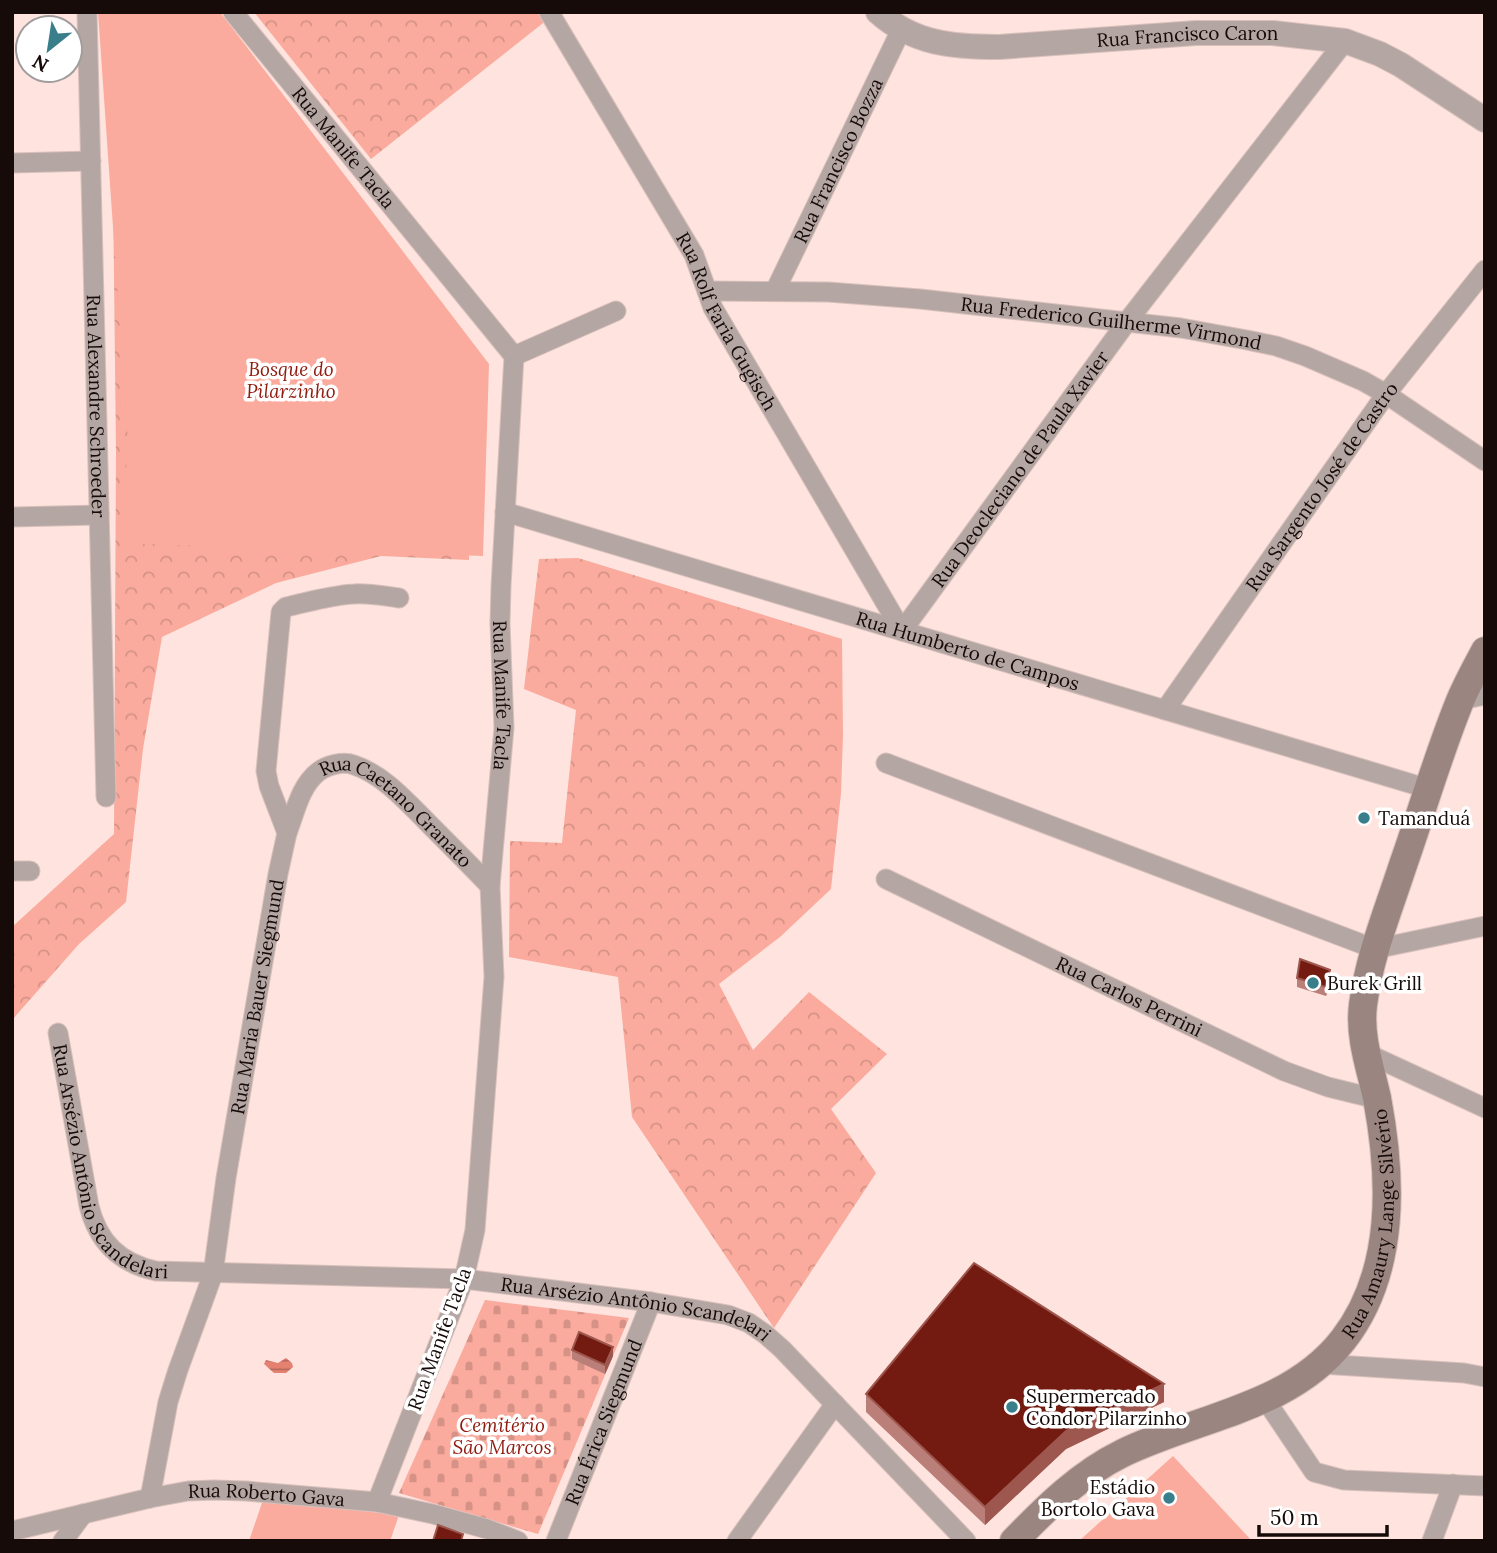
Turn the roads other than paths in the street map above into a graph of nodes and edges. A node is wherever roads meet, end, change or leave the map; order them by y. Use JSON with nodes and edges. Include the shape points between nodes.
{"nodes":[{"id":1,"x":87,"y":12,"type":"edge"},
{"id":2,"x":233,"y":12,"type":"edge"},
{"id":3,"x":549,"y":12,"type":"edge"},
{"id":4,"x":878,"y":12,"type":"edge"},
{"id":5,"x":901,"y":30,"type":"junction"},
{"id":6,"x":1345,"y":41,"type":"junction"},
{"id":7,"x":1485,"y":120,"type":"edge"},
{"id":8,"x":91,"y":162,"type":"junction"},
{"id":9,"x":12,"y":163,"type":"edge"},
{"id":10,"x":1485,"y":270,"type":"edge"},
{"id":11,"x":775,"y":290,"type":"junction"},
{"id":12,"x":707,"y":291,"type":"junction"},
{"id":13,"x":616,"y":311,"type":"dead end"},
{"id":14,"x":1126,"y":323,"type":"junction"},
{"id":15,"x":514,"y":356,"type":"junction"},
{"id":16,"x":1386,"y":394,"type":"junction"},
{"id":17,"x":1485,"y":461,"type":"edge"},
{"id":18,"x":505,"y":512,"type":"junction"},
{"id":19,"x":99,"y":515,"type":"junction"},
{"id":20,"x":12,"y":517,"type":"edge"},
{"id":21,"x":400,"y":598,"type":"dead end"},
{"id":22,"x":902,"y":631,"type":"junction"},
{"id":23,"x":1485,"y":651,"type":"edge"},
{"id":24,"x":1473,"y":697,"type":"edge"},
{"id":25,"x":1165,"y":710,"type":"junction"},
{"id":26,"x":886,"y":763,"type":"dead end"},
{"id":27,"x":1429,"y":789,"type":"junction"},
{"id":28,"x":106,"y":797,"type":"dead end"},
{"id":29,"x":287,"y":833,"type":"junction"},
{"id":30,"x":886,"y":879,"type":"dead end"},
{"id":31,"x":490,"y":886,"type":"junction"},
{"id":32,"x":1485,"y":926,"type":"edge"},
{"id":33,"x":1375,"y":950,"type":"junction"},
{"id":34,"x":58,"y":1033,"type":"dead end"},
{"id":35,"x":1366,"y":1054,"type":"junction"},
{"id":36,"x":1377,"y":1099,"type":"junction"},
{"id":37,"x":1485,"y":1108,"type":"edge"},
{"id":38,"x":213,"y":1274,"type":"junction"},
{"id":39,"x":464,"y":1279,"type":"junction"},
{"id":40,"x":651,"y":1302,"type":"junction"},
{"id":41,"x":1321,"y":1364,"type":"junction"},
{"id":42,"x":1485,"y":1377,"type":"edge"},
{"id":43,"x":1265,"y":1399,"type":"junction"},
{"id":44,"x":835,"y":1404,"type":"junction"},
{"id":45,"x":1453,"y":1484,"type":"junction"},
{"id":46,"x":1485,"y":1486,"type":"edge"},
{"id":47,"x":150,"y":1498,"type":"junction"},
{"id":48,"x":377,"y":1502,"type":"junction"},
{"id":49,"x":83,"y":1514,"type":"junction"},
{"id":50,"x":12,"y":1531,"type":"edge"},
{"id":51,"x":63,"y":1541,"type":"edge"},
{"id":52,"x":518,"y":1541,"type":"edge"},
{"id":53,"x":556,"y":1541,"type":"edge"},
{"id":54,"x":737,"y":1541,"type":"edge"},
{"id":55,"x":966,"y":1541,"type":"edge"},
{"id":56,"x":1014,"y":1541,"type":"edge"},
{"id":57,"x":1432,"y":1541,"type":"edge"}],
"edges":[{"from":1,"to":8,"type":"street","name":"Rua Alexandre Schroeder"},
{"from":2,"to":15,"type":"street","name":"Rua Manife Tacla"},
{"from":3,"to":12,"type":"street","name":"Rua Rolf Faria Gugisch","via":[[694,255]]},
{"from":4,"to":5,"type":"street","name":"Rua Francisco Caron"},
{"from":5,"to":6,"type":"street","name":"Rua Francisco Caron","via":[[940,44],[968,47],[1196,33],[1273,33]]},
{"from":5,"to":11,"type":"street","name":"Rua Francisco Bozza"},
{"from":6,"to":7,"type":"street","name":"Rua Francisco Caron","via":[[1401,65]]},
{"from":6,"to":14,"type":"street","name":"Rua Deocleciano de Paula Xavier"},
{"from":8,"to":9,"type":"street"},
{"from":8,"to":19,"type":"street","name":"Rua Alexandre Schroeder"},
{"from":10,"to":16,"type":"street","name":"Rua Sargento José de Castro"},
{"from":11,"to":12,"type":"street","name":"Rua Frederico Guilherme Virmond"},
{"from":11,"to":14,"type":"street","name":"Rua Frederico Guilherme Virmond","via":[[920,299]]},
{"from":12,"to":22,"type":"street","name":"Rua Rolf Faria Gugisch"},
{"from":13,"to":15,"type":"street"},
{"from":14,"to":16,"type":"street","name":"Rua Frederico Guilherme Virmond","via":[[1276,346]]},
{"from":14,"to":22,"type":"street","name":"Rua Deocleciano de Paula Xavier"},
{"from":15,"to":18,"type":"street","name":"Rua Manife Tacla"},
{"from":16,"to":17,"type":"street","name":"Rua Frederico Guilherme Virmond"},
{"from":16,"to":25,"type":"street","name":"Rua Sargento José de Castro"},
{"from":18,"to":22,"type":"street","name":"Rua Humberto de Campos"},
{"from":18,"to":31,"type":"street","name":"Rua Manife Tacla","via":[[500,623],[504,728]]},
{"from":19,"to":20,"type":"street"},
{"from":19,"to":28,"type":"street","name":"Rua Alexandre Schroeder"},
{"from":21,"to":29,"type":"street","via":[[345,595],[286,607],[281,612],[266,771]]},
{"from":22,"to":25,"type":"street","name":"Rua Humberto de Campos"},
{"from":23,"to":24,"type":"main road","name":"Rua Amaury Lange Silvério"},
{"from":24,"to":27,"type":"main road","name":"Rua Amaury Lange Silvério"},
{"from":25,"to":27,"type":"street","name":"Rua Humberto de Campos"},
{"from":26,"to":33,"type":"street"},
{"from":27,"to":33,"type":"main road","name":"Rua Amaury Lange Silvério"},
{"from":29,"to":31,"type":"street","name":"Rua Caetano Granato","via":[[300,796],[319,771],[351,763],[389,785]]},
{"from":29,"to":38,"type":"street","name":"Rua Maria Bauer Siegmund"},
{"from":30,"to":36,"type":"street","name":"Rua Carlos Perrini","via":[[1284,1071]]},
{"from":31,"to":39,"type":"street","name":"Rua Manife Tacla","via":[[493,990],[477,1210]]},
{"from":32,"to":33,"type":"street"},
{"from":33,"to":35,"type":"main road","name":"Rua Amaury Lange Silvério","via":[[1362,1009]]},
{"from":34,"to":38,"type":"street","name":"Rua Arsézio Antônio Scandelari","via":[[89,1206],[101,1236],[126,1261],[142,1268]]},
{"from":35,"to":36,"type":"main road","name":"Rua Amaury Lange Silvério"},
{"from":35,"to":37,"type":"street"},
{"from":36,"to":41,"type":"main road","name":"Rua Amaury Lange Silvério","via":[[1387,1204],[1381,1255],[1356,1322]]},
{"from":38,"to":39,"type":"street","name":"Rua Arsézio Antônio Scandelari"},
{"from":38,"to":47,"type":"street","name":"Rua Maria Bauer Siegmund","via":[[168,1402]]},
{"from":39,"to":40,"type":"street","name":"Rua Arsézio Antônio Scandelari"},
{"from":39,"to":48,"type":"street","name":"Rua Manife Tacla"},
{"from":40,"to":44,"type":"street","name":"Rua Arsézio Antônio Scandelari","via":[[729,1315],[749,1323],[782,1349]]},
{"from":40,"to":53,"type":"street","name":"Rua Érica Siegmund"},
{"from":41,"to":42,"type":"street"},
{"from":41,"to":43,"type":"main road","name":"Rua Amaury Lange Silvério"},
{"from":43,"to":45,"type":"street","via":[[1314,1472],[1344,1480]]},
{"from":43,"to":56,"type":"main road","name":"Rua Amaury Lange Silvério","via":[[1122,1454],[1069,1487]]},
{"from":44,"to":54,"type":"street"},
{"from":44,"to":55,"type":"street","name":"Rua Arsézio Antônio Scandelari"},
{"from":45,"to":46,"type":"street"},
{"from":45,"to":57,"type":"street"},
{"from":47,"to":48,"type":"street","name":"Rua Roberto Gava","via":[[188,1491],[246,1490]]},
{"from":47,"to":49,"type":"street","name":"Rua Roberto Gava"},
{"from":48,"to":52,"type":"street","name":"Rua Roberto Gava"},
{"from":49,"to":50,"type":"street","name":"Rua Roberto Gava"},
{"from":49,"to":51,"type":"street"}]}
